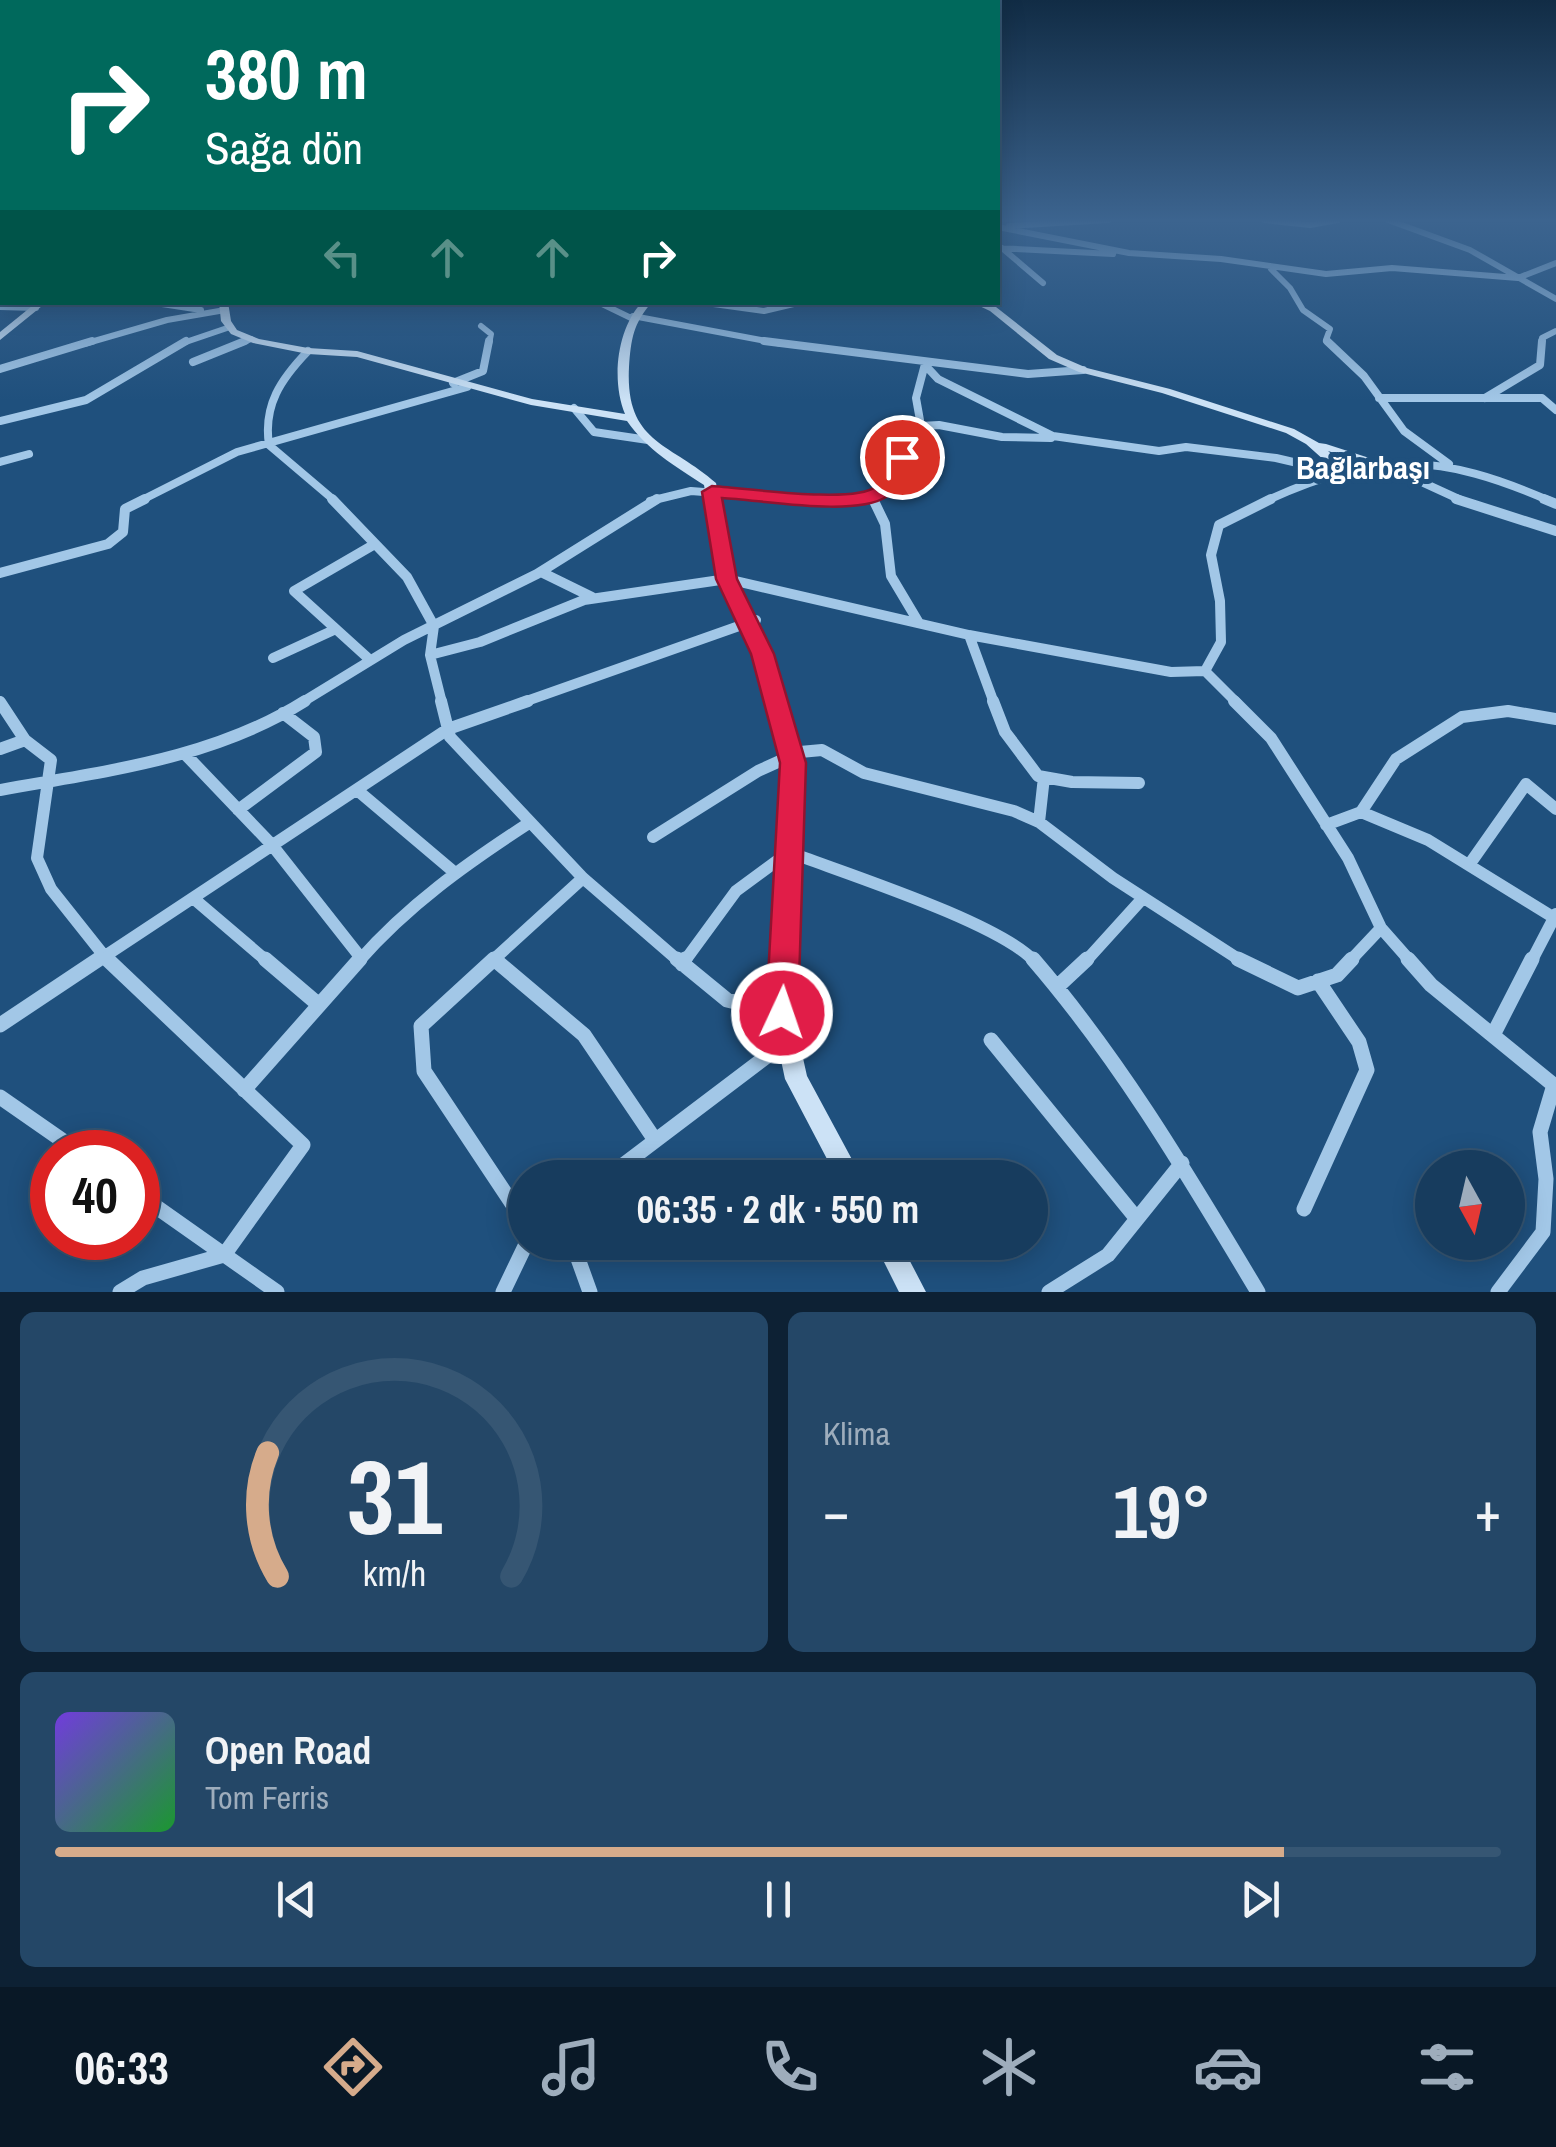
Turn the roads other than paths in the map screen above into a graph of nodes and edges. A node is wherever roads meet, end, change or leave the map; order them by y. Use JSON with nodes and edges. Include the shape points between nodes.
{"nodes":[{"id":1,"x":1040,"y":280,"type":"edge"},
{"id":2,"x":1282,"y":280,"type":"edge"},
{"id":3,"x":1522,"y":280,"type":"edge"},
{"id":4,"x":1043,"y":283,"type":"dead end"},
{"id":5,"x":1556,"y":299,"type":"edge"},
{"id":6,"x":40,"y":305,"type":"edge"},
{"id":7,"x":166,"y":305,"type":"edge"},
{"id":8,"x":605,"y":305,"type":"edge"},
{"id":9,"x":645,"y":305,"type":"edge"},
{"id":10,"x":717,"y":305,"type":"edge"},
{"id":11,"x":796,"y":305,"type":"edge"},
{"id":12,"x":983,"y":305,"type":"edge"},
{"id":13,"x":224,"y":306,"type":"edge"},
{"id":14,"x":0,"y":307,"type":"edge"},
{"id":15,"x":206,"y":312,"type":"junction"},
{"id":16,"x":632,"y":317,"type":"junction"},
{"id":17,"x":481,"y":326,"type":"dead end"},
{"id":18,"x":230,"y":327,"type":"junction"},
{"id":19,"x":1556,"y":330,"type":"edge"},
{"id":20,"x":0,"y":337,"type":"edge"},
{"id":21,"x":251,"y":339,"type":"junction"},
{"id":22,"x":308,"y":352,"type":"junction"},
{"id":23,"x":192,"y":362,"type":"dead end"},
{"id":24,"x":924,"y":364,"type":"junction"},
{"id":25,"x":0,"y":370,"type":"edge"},
{"id":26,"x":1083,"y":370,"type":"junction"},
{"id":27,"x":452,"y":383,"type":"junction"},
{"id":28,"x":467,"y":387,"type":"junction"},
{"id":29,"x":1379,"y":398,"type":"junction"},
{"id":30,"x":1485,"y":398,"type":"junction"},
{"id":31,"x":574,"y":408,"type":"junction"},
{"id":32,"x":1556,"y":410,"type":"edge"},
{"id":33,"x":626,"y":418,"type":"junction"},
{"id":34,"x":0,"y":421,"type":"edge"},
{"id":35,"x":921,"y":426,"type":"junction"},
{"id":36,"x":1057,"y":437,"type":"junction"},
{"id":37,"x":648,"y":440,"type":"junction"},
{"id":38,"x":1310,"y":442,"type":"junction"},
{"id":39,"x":269,"y":445,"type":"junction"},
{"id":40,"x":29,"y":454,"type":"dead end"},
{"id":41,"x":0,"y":462,"type":"edge"},
{"id":42,"x":1385,"y":465,"type":"junction"},
{"id":43,"x":1450,"y":465,"type":"junction"},
{"id":44,"x":1347,"y":474,"type":"junction"},
{"id":45,"x":712,"y":492,"type":"junction"},
{"id":46,"x":872,"y":496,"type":"junction"},
{"id":47,"x":1556,"y":504,"type":"edge"},
{"id":48,"x":1556,"y":531,"type":"edge"},
{"id":49,"x":375,"y":544,"type":"junction"},
{"id":50,"x":0,"y":572,"type":"edge"},
{"id":51,"x":541,"y":572,"type":"junction"},
{"id":52,"x":727,"y":579,"type":"junction"},
{"id":53,"x":592,"y":598,"type":"junction"},
{"id":54,"x":752,"y":622,"type":"junction"},
{"id":55,"x":918,"y":623,"type":"junction"},
{"id":56,"x":434,"y":626,"type":"junction"},
{"id":57,"x":336,"y":629,"type":"junction"},
{"id":58,"x":968,"y":635,"type":"junction"},
{"id":59,"x":430,"y":655,"type":"junction"},
{"id":60,"x":273,"y":658,"type":"dead end"},
{"id":61,"x":369,"y":660,"type":"junction"},
{"id":62,"x":1205,"y":672,"type":"junction"},
{"id":63,"x":0,"y":702,"type":"edge"},
{"id":64,"x":283,"y":713,"type":"junction"},
{"id":65,"x":1556,"y":719,"type":"edge"},
{"id":66,"x":448,"y":728,"type":"junction"},
{"id":67,"x":25,"y":740,"type":"junction"},
{"id":68,"x":0,"y":749,"type":"edge"},
{"id":69,"x":790,"y":754,"type":"junction"},
{"id":70,"x":186,"y":755,"type":"junction"},
{"id":71,"x":1044,"y":777,"type":"junction"},
{"id":72,"x":51,"y":780,"type":"junction"},
{"id":73,"x":1139,"y":783,"type":"dead end"},
{"id":74,"x":0,"y":790,"type":"edge"},
{"id":75,"x":356,"y":790,"type":"junction"},
{"id":76,"x":238,"y":810,"type":"junction"},
{"id":77,"x":1556,"y":810,"type":"edge"},
{"id":78,"x":1361,"y":812,"type":"junction"},
{"id":79,"x":1039,"y":822,"type":"junction"},
{"id":80,"x":529,"y":823,"type":"junction"},
{"id":81,"x":1326,"y":825,"type":"junction"},
{"id":82,"x":653,"y":836,"type":"dead end"},
{"id":83,"x":272,"y":846,"type":"junction"},
{"id":84,"x":789,"y":852,"type":"junction"},
{"id":85,"x":1469,"y":866,"type":"junction"},
{"id":86,"x":454,"y":872,"type":"junction"},
{"id":87,"x":583,"y":878,"type":"junction"},
{"id":88,"x":193,"y":898,"type":"junction"},
{"id":89,"x":1143,"y":898,"type":"junction"},
{"id":90,"x":1555,"y":917,"type":"edge"},
{"id":91,"x":1381,"y":928,"type":"junction"},
{"id":92,"x":104,"y":957,"type":"junction"},
{"id":93,"x":361,"y":958,"type":"junction"},
{"id":94,"x":494,"y":960,"type":"junction"},
{"id":95,"x":682,"y":964,"type":"junction"},
{"id":96,"x":1318,"y":982,"type":"junction"},
{"id":97,"x":1057,"y":987,"type":"junction"},
{"id":98,"x":319,"y":1005,"type":"junction"},
{"id":99,"x":782,"y":1013,"type":"junction"},
{"id":100,"x":0,"y":1026,"type":"edge"},
{"id":101,"x":1492,"y":1035,"type":"junction"},
{"id":102,"x":788,"y":1040,"type":"junction"},
{"id":103,"x":991,"y":1040,"type":"dead end"},
{"id":104,"x":1555,"y":1086,"type":"edge"},
{"id":105,"x":244,"y":1090,"type":"junction"},
{"id":106,"x":0,"y":1097,"type":"edge"},
{"id":107,"x":47,"y":1130,"type":"edge"},
{"id":108,"x":655,"y":1140,"type":"junction"},
{"id":109,"x":629,"y":1160,"type":"edge"},
{"id":110,"x":840,"y":1160,"type":"edge"},
{"id":111,"x":1182,"y":1163,"type":"junction"},
{"id":112,"x":508,"y":1197,"type":"edge"},
{"id":113,"x":1304,"y":1209,"type":"dead end"},
{"id":114,"x":160,"y":1210,"type":"edge"},
{"id":115,"x":1137,"y":1219,"type":"junction"},
{"id":116,"x":224,"y":1255,"type":"junction"},
{"id":117,"x":518,"y":1260,"type":"edge"},
{"id":118,"x":578,"y":1260,"type":"edge"},
{"id":119,"x":896,"y":1260,"type":"edge"},
{"id":120,"x":120,"y":1292,"type":"edge"},
{"id":121,"x":276,"y":1292,"type":"edge"},
{"id":122,"x":502,"y":1292,"type":"edge"},
{"id":123,"x":590,"y":1292,"type":"edge"},
{"id":124,"x":914,"y":1292,"type":"edge"},
{"id":125,"x":1049,"y":1292,"type":"edge"},
{"id":126,"x":1258,"y":1292,"type":"edge"},
{"id":127,"x":1498,"y":1292,"type":"edge"}],
"edges":[{"from":1,"to":4,"type":"street"},
{"from":2,"to":29,"type":"street","via":[[1303,310],[1330,328],[1326,340]]},
{"from":3,"to":5,"type":"street"},
{"from":6,"to":14,"type":"street"},
{"from":6,"to":20,"type":"street"},
{"from":7,"to":15,"type":"street"},
{"from":8,"to":16,"type":"street"},
{"from":9,"to":16,"type":"street"},
{"from":10,"to":11,"type":"street","via":[[760,312]]},
{"from":12,"to":26,"type":"street","via":[[1053,357]]},
{"from":13,"to":15,"type":"street"},
{"from":13,"to":18,"type":"street"},
{"from":15,"to":25,"type":"street","via":[[130,326]]},
{"from":16,"to":24,"type":"street"},
{"from":16,"to":33,"type":"street","via":[[622,375]]},
{"from":17,"to":27,"type":"street","via":[[491,334],[482,371]]},
{"from":18,"to":21,"type":"street"},
{"from":18,"to":34,"type":"street","via":[[181,343],[86,400]]},
{"from":19,"to":30,"type":"street","via":[[1542,338],[1540,365]]},
{"from":21,"to":22,"type":"street"},
{"from":21,"to":23,"type":"street"},
{"from":22,"to":27,"type":"street","via":[[358,354]]},
{"from":22,"to":39,"type":"street","via":[[283,378],[266,413]]},
{"from":24,"to":26,"type":"street","via":[[1028,374]]},
{"from":24,"to":35,"type":"street","via":[[916,398]]},
{"from":24,"to":36,"type":"street","via":[[966,395]]},
{"from":26,"to":38,"type":"street","via":[[1290,430]]},
{"from":27,"to":28,"type":"street"},
{"from":28,"to":31,"type":"street"},
{"from":28,"to":39,"type":"street"},
{"from":29,"to":30,"type":"street"},
{"from":29,"to":43,"type":"street","via":[[1404,431]]},
{"from":30,"to":32,"type":"street","via":[[1542,398]]},
{"from":31,"to":33,"type":"street"},
{"from":31,"to":37,"type":"street","via":[[594,432]]},
{"from":33,"to":37,"type":"street"},
{"from":35,"to":36,"type":"street"},
{"from":35,"to":46,"type":"street","via":[[910,435],[893,479]]},
{"from":36,"to":44,"type":"street","via":[[1276,458]]},
{"from":37,"to":45,"type":"street","via":[[710,482]]},
{"from":38,"to":42,"type":"street"},
{"from":38,"to":44,"type":"street"},
{"from":39,"to":49,"type":"street"},
{"from":39,"to":50,"type":"street","via":[[237,452],[140,499],[125,509],[123,532],[108,544]]},
{"from":40,"to":41,"type":"street"},
{"from":42,"to":43,"type":"street"},
{"from":42,"to":44,"type":"street"},
{"from":42,"to":48,"type":"street","via":[[1452,498]]},
{"from":43,"to":47,"type":"street"},
{"from":44,"to":62,"type":"street","via":[[1266,498],[1220,525],[1211,555],[1221,642]]},
{"from":45,"to":46,"type":"street","via":[[843,504]]},
{"from":45,"to":51,"type":"street","via":[[665,495]]},
{"from":45,"to":52,"type":"street"},
{"from":46,"to":55,"type":"street","via":[[885,524],[891,576]]},
{"from":49,"to":56,"type":"street","via":[[407,577]]},
{"from":49,"to":57,"type":"street","via":[[294,590]]},
{"from":51,"to":53,"type":"street"},
{"from":51,"to":56,"type":"street"},
{"from":52,"to":53,"type":"street"},
{"from":52,"to":54,"type":"street"},
{"from":52,"to":55,"type":"street"},
{"from":53,"to":59,"type":"street"},
{"from":54,"to":66,"type":"street"},
{"from":54,"to":69,"type":"street"},
{"from":55,"to":58,"type":"street"},
{"from":56,"to":59,"type":"street"},
{"from":56,"to":61,"type":"street"},
{"from":57,"to":60,"type":"street"},
{"from":57,"to":61,"type":"street"},
{"from":58,"to":62,"type":"street","via":[[1171,672]]},
{"from":58,"to":71,"type":"street","via":[[1005,732]]},
{"from":59,"to":66,"type":"street"},
{"from":61,"to":64,"type":"street"},
{"from":62,"to":81,"type":"street","via":[[1271,738]]},
{"from":63,"to":67,"type":"street"},
{"from":64,"to":70,"type":"street"},
{"from":64,"to":76,"type":"street","via":[[314,737],[316,752]]},
{"from":65,"to":78,"type":"street","via":[[1508,711],[1462,716],[1396,759]]},
{"from":66,"to":75,"type":"street"},
{"from":66,"to":80,"type":"street"},
{"from":67,"to":68,"type":"street"},
{"from":67,"to":72,"type":"street","via":[[52,760]]},
{"from":69,"to":79,"type":"street","via":[[819,749],[864,773]]},
{"from":69,"to":82,"type":"street"},
{"from":69,"to":84,"type":"street"},
{"from":70,"to":72,"type":"street"},
{"from":70,"to":76,"type":"street"},
{"from":71,"to":73,"type":"street"},
{"from":71,"to":79,"type":"street"},
{"from":72,"to":74,"type":"street"},
{"from":72,"to":92,"type":"street","via":[[36,856],[60,903]]},
{"from":75,"to":83,"type":"street"},
{"from":75,"to":86,"type":"street"},
{"from":76,"to":83,"type":"street"},
{"from":77,"to":85,"type":"street","via":[[1526,784]]},
{"from":78,"to":81,"type":"street"},
{"from":78,"to":85,"type":"street"},
{"from":79,"to":89,"type":"street"},
{"from":80,"to":86,"type":"street"},
{"from":80,"to":87,"type":"street"},
{"from":81,"to":91,"type":"street"},
{"from":83,"to":88,"type":"street"},
{"from":83,"to":93,"type":"street"},
{"from":84,"to":95,"type":"street","via":[[736,890]]},
{"from":84,"to":97,"type":"street","via":[[1024,949]]},
{"from":84,"to":99,"type":"street"},
{"from":85,"to":90,"type":"street"},
{"from":86,"to":93,"type":"street"},
{"from":87,"to":94,"type":"street"},
{"from":87,"to":95,"type":"street"},
{"from":88,"to":92,"type":"street"},
{"from":88,"to":98,"type":"street"},
{"from":89,"to":96,"type":"street","via":[[1247,964],[1298,988]]},
{"from":89,"to":97,"type":"street"},
{"from":90,"to":101,"type":"street"},
{"from":91,"to":96,"type":"street","via":[[1337,976]]},
{"from":91,"to":101,"type":"street","via":[[1431,985]]},
{"from":92,"to":100,"type":"street"},
{"from":92,"to":105,"type":"street"},
{"from":93,"to":98,"type":"street"},
{"from":94,"to":108,"type":"street","via":[[584,1035]]},
{"from":94,"to":112,"type":"street","via":[[420,1026],[424,1071]]},
{"from":95,"to":99,"type":"street","via":[[726,1000]]},
{"from":96,"to":113,"type":"street","via":[[1359,1042],[1367,1070]]},
{"from":97,"to":111,"type":"street"},
{"from":98,"to":105,"type":"street"},
{"from":99,"to":102,"type":"street"},
{"from":101,"to":104,"type":"street"},
{"from":102,"to":108,"type":"street"},
{"from":102,"to":110,"type":"street","via":[[796,1079]]},
{"from":103,"to":115,"type":"street"},
{"from":104,"to":127,"type":"street","via":[[1540,1132],[1546,1178],[1542,1232]]},
{"from":105,"to":116,"type":"street","via":[[304,1146]]},
{"from":106,"to":107,"type":"street"},
{"from":108,"to":109,"type":"street"},
{"from":111,"to":115,"type":"street"},
{"from":111,"to":126,"type":"street"},
{"from":114,"to":116,"type":"street"},
{"from":115,"to":125,"type":"street","via":[[1108,1255]]},
{"from":116,"to":120,"type":"street","via":[[143,1278]]},
{"from":116,"to":121,"type":"street"},
{"from":117,"to":122,"type":"street"},
{"from":118,"to":123,"type":"street"},
{"from":119,"to":124,"type":"street"}]}
